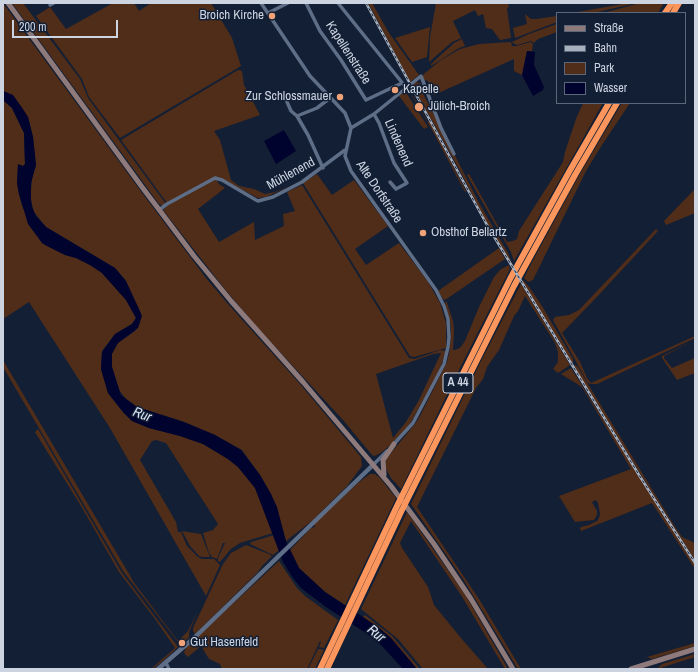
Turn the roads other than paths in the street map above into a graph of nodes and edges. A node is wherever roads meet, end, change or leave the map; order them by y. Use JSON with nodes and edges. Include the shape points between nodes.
{"nodes":[{"id":1,"x":8,"y":3,"type":"edge"},
{"id":2,"x":54,"y":3,"type":"edge"},
{"id":3,"x":261,"y":3,"type":"edge"},
{"id":4,"x":288,"y":3,"type":"edge"},
{"id":5,"x":306,"y":3,"type":"edge"},
{"id":6,"x":338,"y":3,"type":"edge"},
{"id":7,"x":672,"y":3,"type":"edge"},
{"id":8,"x":679,"y":3,"type":"edge"},
{"id":9,"x":50,"y":6,"type":"dead end"},
{"id":10,"x":666,"y":12,"type":"edge"},
{"id":11,"x":674,"y":12,"type":"edge"},
{"id":12,"x":268,"y":13,"type":"junction"},
{"id":13,"x":402,"y":83,"type":"junction"},
{"id":14,"x":406,"y":89,"type":"junction"},
{"id":15,"x":284,"y":95,"type":"dead end"},
{"id":16,"x":330,"y":98,"type":"junction"},
{"id":17,"x":608,"y":104,"type":"edge"},
{"id":18,"x":616,"y":104,"type":"edge"},
{"id":19,"x":374,"y":114,"type":"junction"},
{"id":20,"x":297,"y":116,"type":"junction"},
{"id":21,"x":351,"y":128,"type":"junction"},
{"id":22,"x":345,"y":150,"type":"junction"},
{"id":23,"x":454,"y":154,"type":"dead end"},
{"id":24,"x":323,"y":168,"type":"junction"},
{"id":25,"x":390,"y":182,"type":"dead end"},
{"id":26,"x":159,"y":210,"type":"junction"},
{"id":27,"x":394,"y":444,"type":"junction"},
{"id":28,"x":374,"y":464,"type":"junction"},
{"id":29,"x":384,"y":476,"type":"junction"},
{"id":30,"x":363,"y":585,"type":"junction"},
{"id":31,"x":695,"y":649,"type":"edge"},
{"id":32,"x":166,"y":663,"type":"junction"},
{"id":33,"x":647,"y":663,"type":"junction"},
{"id":34,"x":327,"y":665,"type":"edge"},
{"id":35,"x":159,"y":668,"type":"edge"},
{"id":36,"x":638,"y":668,"type":"edge"},
{"id":37,"x":169,"y":669,"type":"edge"},
{"id":38,"x":320,"y":669,"type":"edge"},
{"id":39,"x":513,"y":669,"type":"edge"},
{"id":40,"x":631,"y":669,"type":"edge"},
{"id":41,"x":650,"y":669,"type":"edge"}],
"edges":[{"from":1,"to":26,"type":"main road"},
{"from":2,"to":9,"type":"street"},
{"from":3,"to":12,"type":"street"},
{"from":4,"to":12,"type":"street"},
{"from":5,"to":13,"type":"street","name":"Kapellenstraße","via":[[320,31],[366,100]]},
{"from":6,"to":13,"type":"street"},
{"from":7,"to":10,"type":"highway"},
{"from":8,"to":11,"type":"highway"},
{"from":12,"to":16,"type":"street","via":[[310,76]]},
{"from":13,"to":14,"type":"street"},
{"from":14,"to":19,"type":"street"},
{"from":14,"to":23,"type":"street","via":[[421,76]]},
{"from":15,"to":20,"type":"street","via":[[291,111]]},
{"from":16,"to":20,"type":"street","via":[[317,108]]},
{"from":16,"to":21,"type":"street","via":[[345,113]]},
{"from":17,"to":30,"type":"highway","number":"A 44","via":[[510,279],[397,506]]},
{"from":18,"to":30,"type":"highway","number":"A 44","via":[[524,267]]},
{"from":19,"to":21,"type":"street"},
{"from":19,"to":25,"type":"street","name":"Lindenend","via":[[394,163],[407,183],[396,189]]},
{"from":20,"to":24,"type":"street"},
{"from":21,"to":22,"type":"street","name":"Alte Dorfstraße"},
{"from":22,"to":24,"type":"street","name":"Mühlenend"},
{"from":22,"to":27,"type":"street","name":"Alte Dorfstraße","via":[[351,171],[436,290],[448,319],[447,355],[440,373],[416,418]]},
{"from":24,"to":26,"type":"street","name":"Mühlenend","via":[[273,197],[258,201],[215,178]]},
{"from":26,"to":28,"type":"main road","via":[[231,302]]},
{"from":27,"to":28,"type":"street","name":"Alte Dorfstraße"},
{"from":27,"to":29,"type":"main road","via":[[384,460]]},
{"from":28,"to":29,"type":"main road"},
{"from":28,"to":32,"type":"street"},
{"from":29,"to":39,"type":"main road","via":[[471,599]]},
{"from":30,"to":34,"type":"highway","number":"A 44"},
{"from":31,"to":33,"type":"main road"},
{"from":32,"to":35,"type":"street"},
{"from":32,"to":37,"type":"street"},
{"from":33,"to":36,"type":"main road"},
{"from":33,"to":41,"type":"street"},
{"from":34,"to":38,"type":"highway","number":"A 44"},
{"from":36,"to":40,"type":"main road"}]}
